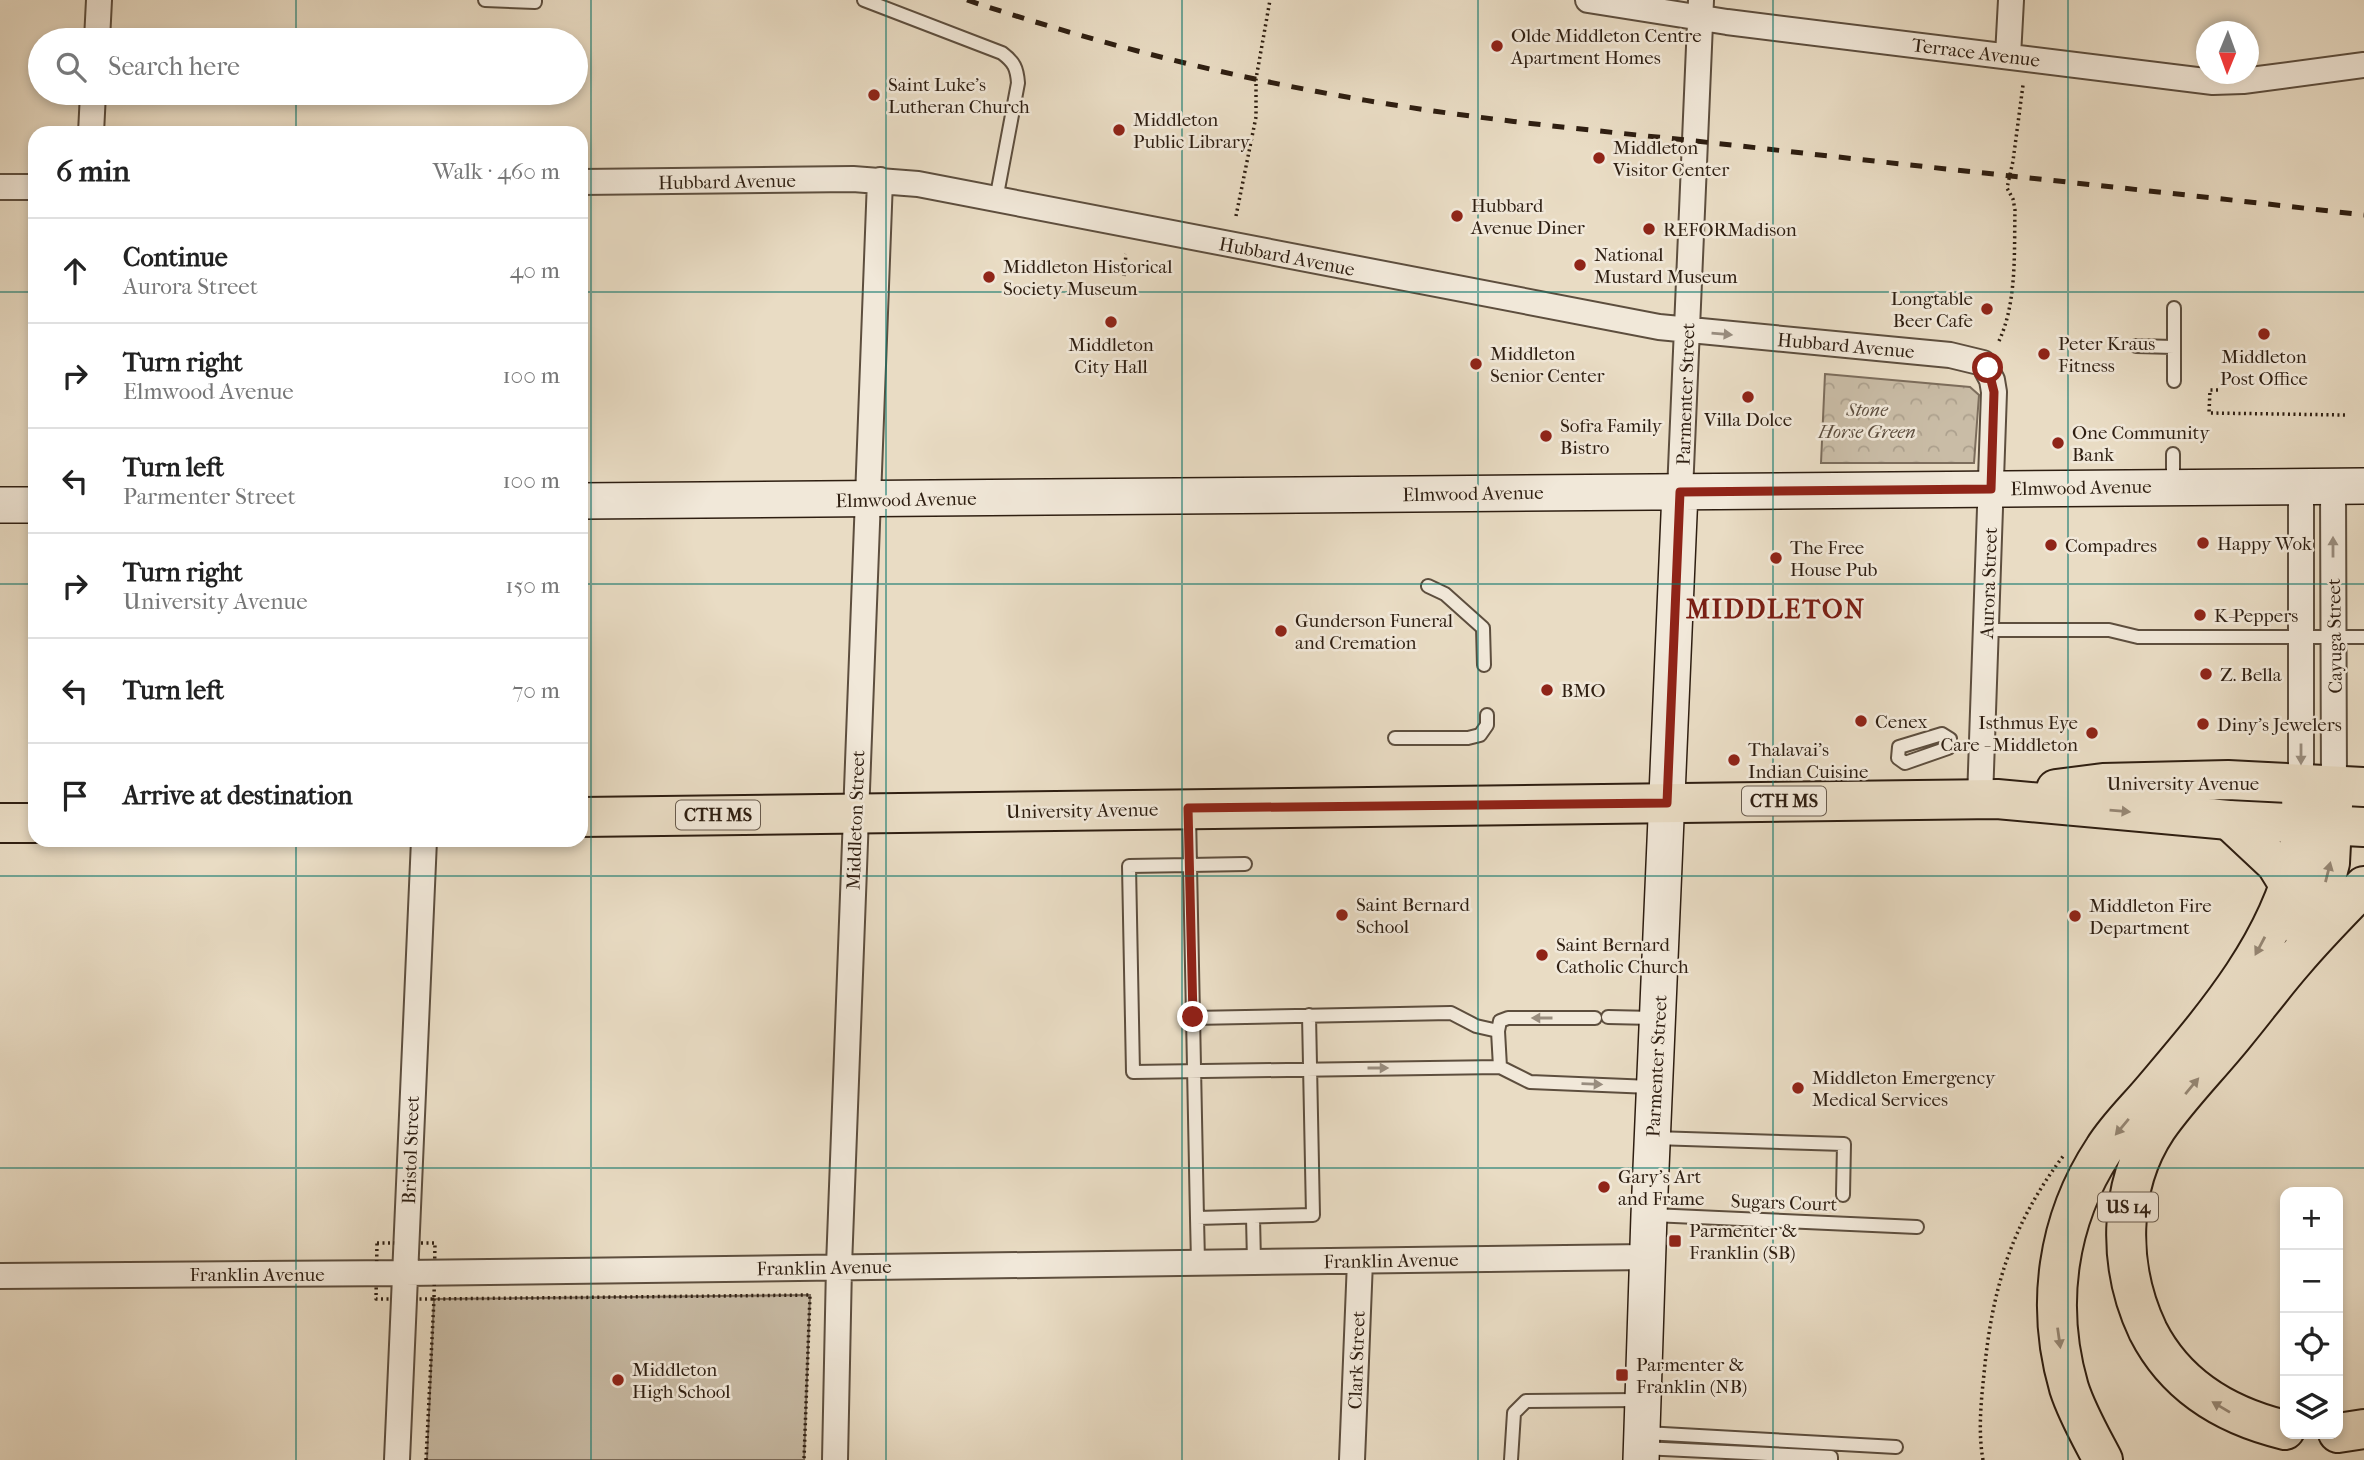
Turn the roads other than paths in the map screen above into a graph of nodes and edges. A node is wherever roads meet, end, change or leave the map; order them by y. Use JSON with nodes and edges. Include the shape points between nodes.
{"nodes":[{"id":1,"x":99,"y":0,"type":"edge"},
{"id":2,"x":485,"y":0,"type":"edge"},
{"id":3,"x":535,"y":0,"type":"edge"},
{"id":4,"x":864,"y":0,"type":"edge"},
{"id":5,"x":1588,"y":0,"type":"edge"},
{"id":6,"x":2011,"y":0,"type":"edge"},
{"id":7,"x":1700,"y":9,"type":"edge"},
{"id":8,"x":98,"y":28,"type":"edge"},
{"id":9,"x":2008,"y":55,"type":"junction"},
{"id":10,"x":2364,"y":65,"type":"edge"},
{"id":11,"x":92,"y":105,"type":"edge"},
{"id":12,"x":91,"y":126,"type":"edge"},
{"id":13,"x":880,"y":180,"type":"junction"},
{"id":14,"x":588,"y":183,"type":"edge"},
{"id":15,"x":0,"y":187,"type":"edge"},
{"id":16,"x":28,"y":187,"type":"edge"},
{"id":17,"x":996,"y":200,"type":"junction"},
{"id":18,"x":2174,"y":308,"type":"dead end"},
{"id":19,"x":1687,"y":331,"type":"junction"},
{"id":20,"x":2136,"y":346,"type":"dead end"},
{"id":21,"x":2174,"y":347,"type":"junction"},
{"id":22,"x":1988,"y":368,"type":"joint"},
{"id":23,"x":2174,"y":381,"type":"dead end"},
{"id":24,"x":2333,"y":486,"type":"edge"},
{"id":25,"x":1991,"y":489,"type":"junction"},
{"id":26,"x":1680,"y":492,"type":"junction"},
{"id":27,"x":867,"y":500,"type":"junction"},
{"id":28,"x":588,"y":501,"type":"edge"},
{"id":29,"x":0,"y":505,"type":"edge"},
{"id":30,"x":28,"y":505,"type":"edge"},
{"id":31,"x":1427,"y":586,"type":"dead end"},
{"id":32,"x":1986,"y":630,"type":"junction"},
{"id":33,"x":2301,"y":637,"type":"junction"},
{"id":34,"x":2334,"y":637,"type":"junction"},
{"id":35,"x":2364,"y":637,"type":"edge"},
{"id":36,"x":1484,"y":664,"type":"dead end"},
{"id":37,"x":1487,"y":715,"type":"dead end"},
{"id":38,"x":1395,"y":738,"type":"dead end"},
{"id":39,"x":2333,"y":786,"type":"edge"},
{"id":40,"x":1991,"y":799,"type":"junction"},
{"id":41,"x":1667,"y":803,"type":"junction"},
{"id":42,"x":1188,"y":808,"type":"junction"},
{"id":43,"x":855,"y":813,"type":"junction"},
{"id":44,"x":588,"y":817,"type":"edge"},
{"id":45,"x":2229,"y":820,"type":"junction"},
{"id":46,"x":0,"y":823,"type":"edge"},
{"id":47,"x":28,"y":823,"type":"edge"},
{"id":48,"x":2333,"y":825,"type":"edge"},
{"id":49,"x":424,"y":847,"type":"edge"},
{"id":50,"x":1245,"y":864,"type":"dead end"},
{"id":51,"x":1190,"y":865,"type":"junction"},
{"id":52,"x":2290,"y":885,"type":"junction"},
{"id":53,"x":2364,"y":886,"type":"edge"},
{"id":54,"x":2296,"y":959,"type":"junction"},
{"id":55,"x":1309,"y":1015,"type":"junction"},
{"id":56,"x":1193,"y":1017,"type":"junction"},
{"id":57,"x":1658,"y":1018,"type":"junction"},
{"id":58,"x":1498,"y":1031,"type":"junction"},
{"id":59,"x":1500,"y":1067,"type":"junction"},
{"id":60,"x":1310,"y":1068,"type":"junction"},
{"id":61,"x":1194,"y":1071,"type":"junction"},
{"id":62,"x":1655,"y":1087,"type":"junction"},
{"id":63,"x":1653,"y":1138,"type":"junction"},
{"id":64,"x":1843,"y":1195,"type":"dead end"},
{"id":65,"x":1650,"y":1215,"type":"junction"},
{"id":66,"x":1253,"y":1217,"type":"junction"},
{"id":67,"x":1198,"y":1218,"type":"junction"},
{"id":68,"x":1917,"y":1227,"type":"dead end"},
{"id":69,"x":1648,"y":1257,"type":"junction"},
{"id":70,"x":1360,"y":1261,"type":"junction"},
{"id":71,"x":1198,"y":1262,"type":"junction"},
{"id":72,"x":1254,"y":1262,"type":"junction"},
{"id":73,"x":839,"y":1266,"type":"junction"},
{"id":74,"x":405,"y":1273,"type":"junction"},
{"id":75,"x":0,"y":1276,"type":"edge"},
{"id":76,"x":2280,"y":1429,"type":"edge"},
{"id":77,"x":2364,"y":1429,"type":"edge"},
{"id":78,"x":2343,"y":1432,"type":"edge"},
{"id":79,"x":1642,"y":1435,"type":"edge"},
{"id":80,"x":1896,"y":1447,"type":"dead end"},
{"id":81,"x":397,"y":1460,"type":"edge"},
{"id":82,"x":835,"y":1460,"type":"edge"},
{"id":83,"x":1352,"y":1460,"type":"edge"},
{"id":84,"x":1511,"y":1460,"type":"edge"},
{"id":85,"x":1831,"y":1460,"type":"edge"},
{"id":86,"x":2103,"y":1460,"type":"edge"}],
"edges":[{"from":1,"to":8,"type":"street"},
{"from":2,"to":3,"type":"lane"},
{"from":4,"to":17,"type":"lane","via":[[1013,61],[1018,83]]},
{"from":5,"to":7,"type":"street","name":"Terrace Avenue"},
{"from":6,"to":9,"type":"street"},
{"from":7,"to":9,"type":"street","name":"Terrace Avenue"},
{"from":7,"to":19,"type":"street","name":"Parmenter Street"},
{"from":9,"to":10,"type":"street","name":"Terrace Avenue","via":[[2213,82]]},
{"from":11,"to":12,"type":"street"},
{"from":13,"to":14,"type":"street","name":"Hubbard Avenue"},
{"from":13,"to":17,"type":"street","name":"Hubbard Avenue"},
{"from":13,"to":27,"type":"street","name":"Middleton Street"},
{"from":15,"to":16,"type":"street"},
{"from":17,"to":19,"type":"street","name":"Hubbard Avenue"},
{"from":18,"to":21,"type":"lane"},
{"from":19,"to":22,"type":"street","name":"Hubbard Avenue","one_way":true,"via":[[1950,355]]},
{"from":19,"to":26,"type":"street","name":"Parmenter Street"},
{"from":20,"to":21,"type":"lane"},
{"from":21,"to":23,"type":"lane"},
{"from":22,"to":25,"type":"street","name":"Aurora Street","via":[[1994,392]]},
{"from":24,"to":25,"type":"street","name":"Elmwood Avenue","via":[[2173,470]]},
{"from":24,"to":33,"type":"street","name":"Cayuga Street"},
{"from":34,"to":24,"type":"street","name":"Cayuga Street","one_way":true},
{"from":25,"to":26,"type":"street","name":"Elmwood Avenue"},
{"from":25,"to":32,"type":"street","name":"Aurora Street"},
{"from":26,"to":27,"type":"street","name":"Elmwood Avenue"},
{"from":26,"to":41,"type":"street","name":"Parmenter Street"},
{"from":27,"to":28,"type":"street","name":"Elmwood Avenue"},
{"from":27,"to":43,"type":"street","name":"Middleton Street"},
{"from":29,"to":30,"type":"street"},
{"from":31,"to":36,"type":"lane","via":[[1445,594],[1483,628]]},
{"from":32,"to":33,"type":"lane","via":[[2109,630],[2137,637]]},
{"from":32,"to":40,"type":"street","name":"Aurora Street"},
{"from":33,"to":34,"type":"lane"},
{"from":33,"to":39,"type":"street","name":"Cayuga Street","one_way":true},
{"from":34,"to":35,"type":"lane"},
{"from":34,"to":39,"type":"street","name":"Cayuga Street"},
{"from":37,"to":38,"type":"lane","via":[[1480,735]]},
{"from":39,"to":40,"type":"main road","name":"University Avenue","number":"CTH MS","via":[[2228,780],[2103,783]]},
{"from":39,"to":48,"type":"main road"},
{"from":40,"to":41,"type":"main road","name":"University Avenue","number":"CTH MS"},
{"from":40,"to":45,"type":"main road","name":"University Avenue","number":"CTH MS","one_way":true},
{"from":41,"to":42,"type":"main road","name":"University Avenue","number":"CTH MS"},
{"from":41,"to":57,"type":"street","name":"Parmenter Street"},
{"from":42,"to":43,"type":"main road","name":"University Avenue","number":"CTH MS"},
{"from":42,"to":51,"type":"lane"},
{"from":43,"to":44,"type":"main road","name":"University Avenue","number":"CTH MS"},
{"from":43,"to":73,"type":"street","name":"Middleton Street"},
{"from":45,"to":48,"type":"main road","name":"University Avenue","number":"CTH MS"},
{"from":45,"to":52,"type":"main road","via":[[2271,859]]},
{"from":46,"to":47,"type":"main road"},
{"from":48,"to":52,"type":"main road","via":[[2298,852]]},
{"from":54,"to":48,"type":"main road","one_way":true,"via":[[2321,897]]},
{"from":49,"to":74,"type":"street","name":"Bristol Street"},
{"from":50,"to":51,"type":"lane"},
{"from":51,"to":56,"type":"lane"},
{"from":51,"to":61,"type":"lane","via":[[1129,866],[1133,1072]]},
{"from":52,"to":86,"type":"main road","one_way":true,"via":[[2245,975],[2104,1148],[2069,1220],[2056,1283],[2060,1347],[2069,1389]]},
{"from":53,"to":54,"type":"main road","number":"US 14"},
{"from":76,"to":54,"type":"main road","number":"US 14","one_way":true,"via":[[2229,1412],[2180,1376],[2163,1356],[2136,1306],[2126,1240],[2130,1193],[2157,1129]]},
{"from":55,"to":56,"type":"lane"},
{"from":55,"to":58,"type":"lane","via":[[1451,1013]]},
{"from":55,"to":60,"type":"lane"},
{"from":56,"to":61,"type":"lane"},
{"from":57,"to":58,"type":"lane","one_way":true,"via":[[1508,1018],[1500,1021]]},
{"from":57,"to":62,"type":"street","name":"Parmenter Street"},
{"from":58,"to":59,"type":"lane"},
{"from":60,"to":59,"type":"lane","one_way":true},
{"from":59,"to":62,"type":"lane","one_way":true,"via":[[1530,1082]]},
{"from":60,"to":61,"type":"lane"},
{"from":60,"to":66,"type":"lane","via":[[1313,1215]]},
{"from":61,"to":67,"type":"lane"},
{"from":62,"to":63,"type":"street","name":"Parmenter Street"},
{"from":63,"to":64,"type":"lane","via":[[1844,1144]]},
{"from":63,"to":65,"type":"street","name":"Parmenter Street"},
{"from":65,"to":68,"type":"lane","name":"Sugars Court"},
{"from":65,"to":69,"type":"street","name":"Parmenter Street"},
{"from":66,"to":67,"type":"lane"},
{"from":66,"to":72,"type":"lane"},
{"from":67,"to":71,"type":"lane"},
{"from":69,"to":70,"type":"street","name":"Franklin Avenue"},
{"from":69,"to":79,"type":"street","name":"Parmenter Street"},
{"from":70,"to":72,"type":"street","name":"Franklin Avenue"},
{"from":70,"to":83,"type":"street","name":"Clark Street"},
{"from":71,"to":72,"type":"street","name":"Franklin Avenue"},
{"from":71,"to":73,"type":"street","name":"Franklin Avenue"},
{"from":73,"to":74,"type":"street","name":"Franklin Avenue"},
{"from":73,"to":82,"type":"street","name":"Middleton Street"},
{"from":74,"to":75,"type":"street","name":"Franklin Avenue"},
{"from":74,"to":81,"type":"street","name":"Bristol Street"},
{"from":77,"to":78,"type":"main road"},
{"from":79,"to":80,"type":"lane"},
{"from":79,"to":84,"type":"lane","via":[[1526,1401],[1514,1413]]},
{"from":79,"to":85,"type":"lane"}]}
